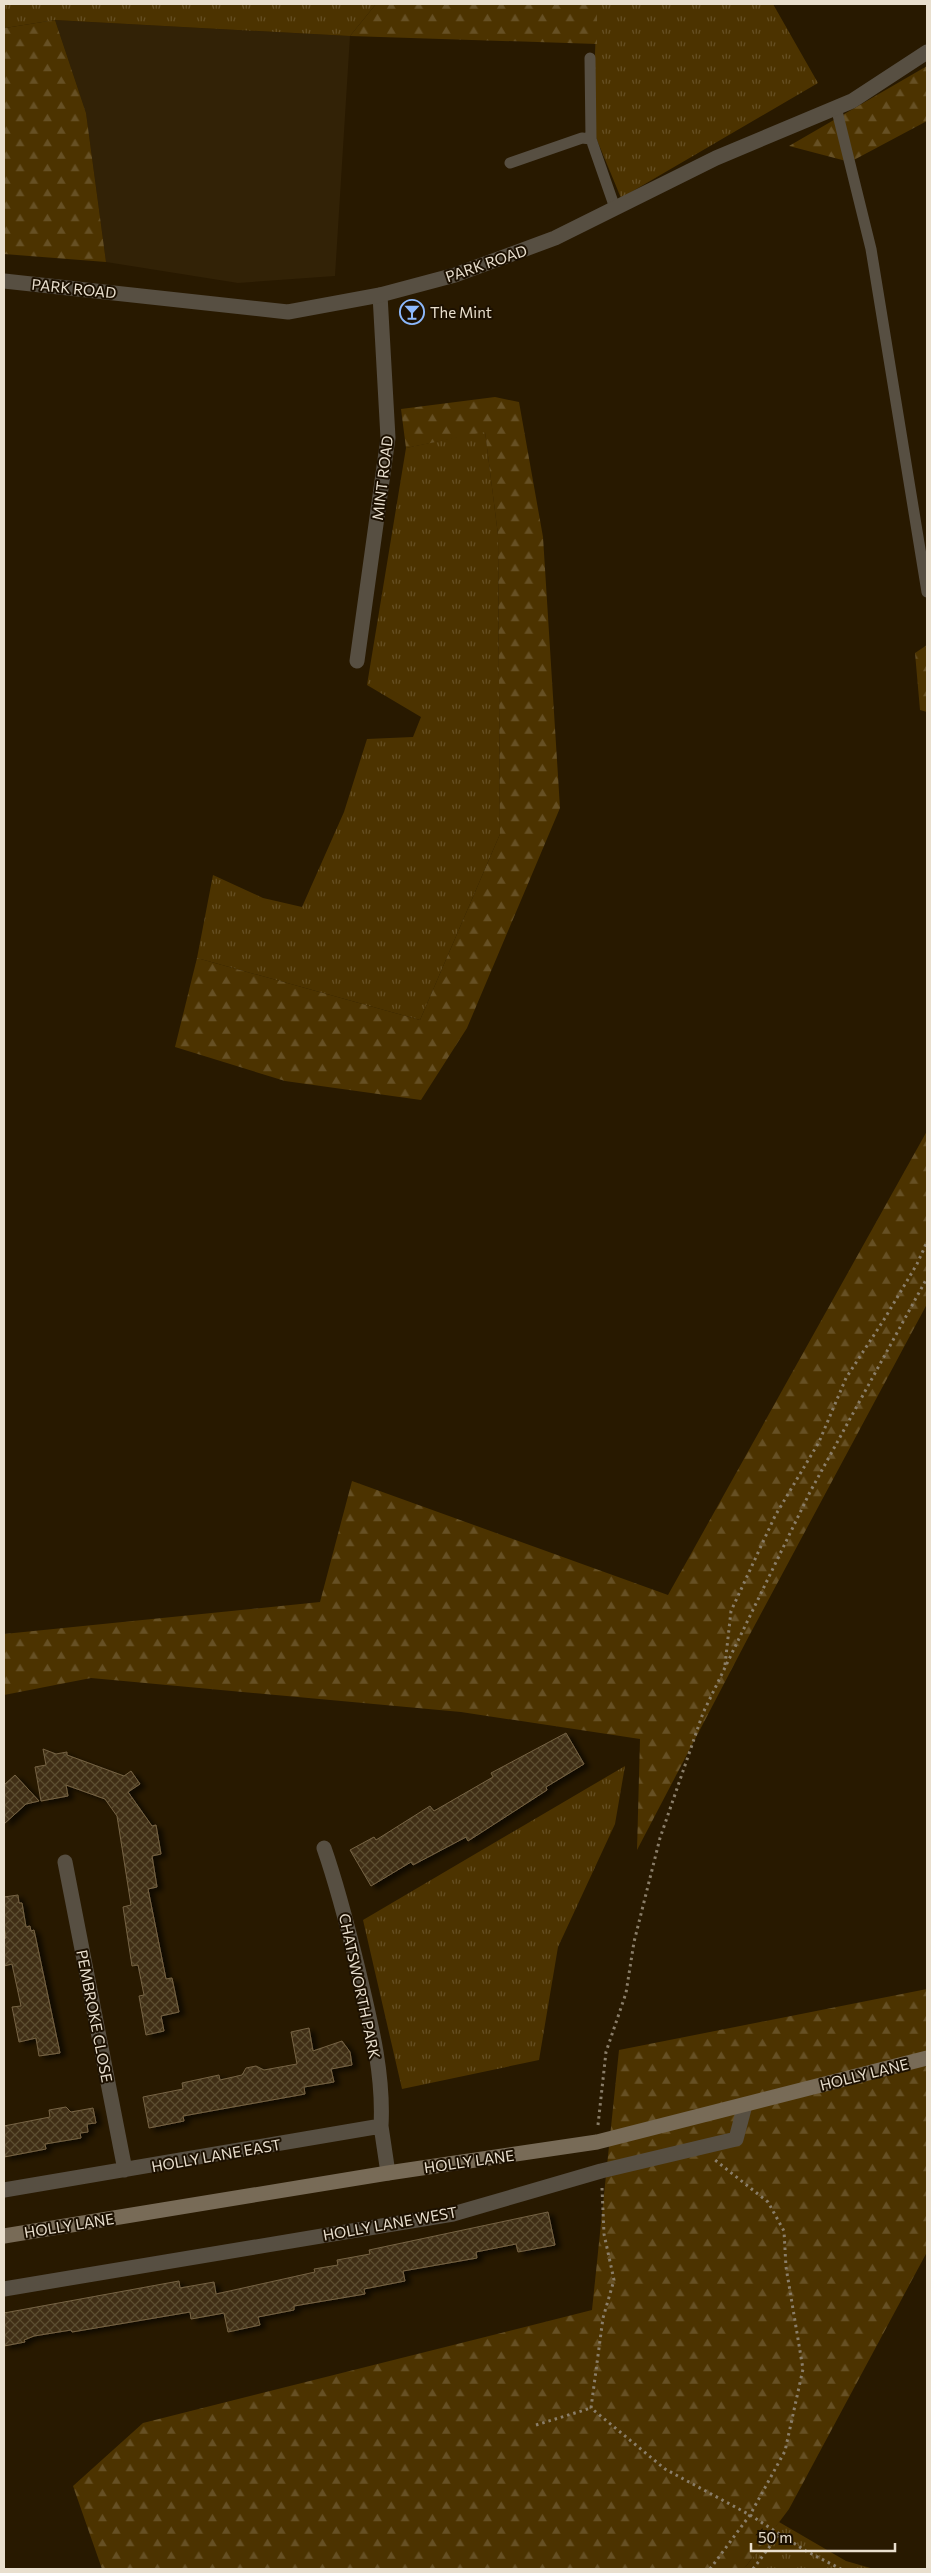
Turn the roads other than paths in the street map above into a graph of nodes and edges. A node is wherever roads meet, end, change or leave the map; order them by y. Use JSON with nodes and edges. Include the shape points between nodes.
{"nodes":[{"id":1,"x":927,"y":52,"type":"edge"},
{"id":2,"x":590,"y":58,"type":"dead end"},
{"id":3,"x":836,"y":108,"type":"junction"},
{"id":4,"x":591,"y":140,"type":"junction"},
{"id":5,"x":510,"y":164,"type":"dead end"},
{"id":6,"x":615,"y":208,"type":"junction"},
{"id":7,"x":4,"y":281,"type":"edge"},
{"id":8,"x":380,"y":295,"type":"junction"},
{"id":9,"x":927,"y":592,"type":"edge"},
{"id":10,"x":357,"y":661,"type":"dead end"},
{"id":11,"x":324,"y":1848,"type":"dead end"},
{"id":12,"x":66,"y":1862,"type":"dead end"},
{"id":13,"x":927,"y":2058,"type":"edge"},
{"id":14,"x":745,"y":2104,"type":"junction"},
{"id":15,"x":381,"y":2126,"type":"junction"},
{"id":16,"x":125,"y":2170,"type":"junction"},
{"id":17,"x":388,"y":2173,"type":"junction"},
{"id":18,"x":4,"y":2190,"type":"edge"},
{"id":19,"x":4,"y":2236,"type":"edge"},
{"id":20,"x":4,"y":2289,"type":"edge"}],
"edges":[{"from":1,"to":3,"type":"street","name":"PARK ROAD"},
{"from":2,"to":4,"type":"lane"},
{"from":3,"to":6,"type":"street","name":"PARK ROAD","via":[[716,158]]},
{"from":3,"to":9,"type":"lane","via":[[871,249]]},
{"from":4,"to":5,"type":"lane","via":[[582,138]]},
{"from":4,"to":6,"type":"lane"},
{"from":6,"to":8,"type":"street","name":"PARK ROAD","via":[[555,238],[456,275]]},
{"from":7,"to":8,"type":"street","name":"PARK ROAD","via":[[288,312]]},
{"from":8,"to":10,"type":"street","name":"MINT ROAD","via":[[388,438]]},
{"from":11,"to":15,"type":"street","name":"CHATSWORTH PARK","via":[[338,1888],[366,1999],[382,2094]]},
{"from":12,"to":16,"type":"street","name":"PEMBROKE CLOSE"},
{"from":13,"to":14,"type":"main road","name":"HOLLY LANE"},
{"from":14,"to":17,"type":"main road","name":"HOLLY LANE","via":[[597,2142]]},
{"from":14,"to":20,"type":"street","name":"HOLLY LANE WEST","via":[[736,2139],[601,2171],[453,2214]]},
{"from":15,"to":16,"type":"street","name":"HOLLY LANE EAST"},
{"from":15,"to":17,"type":"street"},
{"from":16,"to":18,"type":"street","name":"HOLLY LANE EAST"},
{"from":17,"to":19,"type":"main road","name":"HOLLY LANE"}]}
